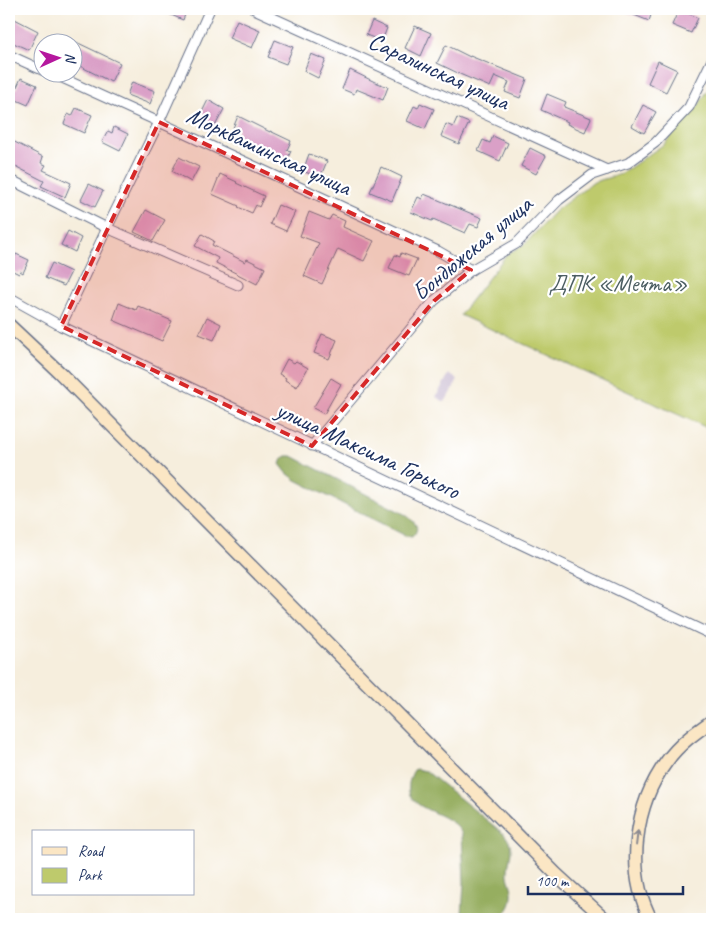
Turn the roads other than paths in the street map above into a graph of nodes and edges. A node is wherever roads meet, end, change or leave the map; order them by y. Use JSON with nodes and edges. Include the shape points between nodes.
{"nodes":[{"id":1,"x":210,"y":9,"type":"edge"},
{"id":2,"x":254,"y":9,"type":"edge"},
{"id":3,"x":9,"y":55,"type":"edge"},
{"id":4,"x":712,"y":60,"type":"edge"},
{"id":5,"x":32,"y":65,"type":"edge"},
{"id":6,"x":71,"y":82,"type":"edge"},
{"id":7,"x":159,"y":122,"type":"junction"},
{"id":8,"x":608,"y":170,"type":"junction"},
{"id":9,"x":9,"y":179,"type":"edge"},
{"id":10,"x":106,"y":228,"type":"junction"},
{"id":11,"x":471,"y":270,"type":"junction"},
{"id":12,"x":238,"y":285,"type":"dead end"},
{"id":13,"x":9,"y":297,"type":"edge"},
{"id":14,"x":9,"y":324,"type":"edge"},
{"id":15,"x":61,"y":326,"type":"junction"},
{"id":16,"x":312,"y":446,"type":"junction"},
{"id":17,"x":712,"y":635,"type":"edge"},
{"id":18,"x":712,"y":720,"type":"edge"},
{"id":19,"x":605,"y":919,"type":"edge"},
{"id":20,"x":652,"y":919,"type":"edge"}],
"edges":[{"from":1,"to":7,"type":"street"},
{"from":2,"to":8,"type":"street","name":"Саралинская улица"},
{"from":3,"to":5,"type":"street"},
{"from":4,"to":8,"type":"street","name":"Бондюжская улица","via":[[689,107],[655,143],[628,163]]},
{"from":6,"to":7,"type":"street","name":"Морквашинская улица"},
{"from":7,"to":10,"type":"street"},
{"from":7,"to":11,"type":"street","name":"Морквашинская улица","via":[[438,251]]},
{"from":8,"to":11,"type":"street","name":"Бондюжская улица","via":[[592,175],[559,200],[516,244]]},
{"from":9,"to":10,"type":"street"},
{"from":10,"to":12,"type":"street"},
{"from":10,"to":15,"type":"street"},
{"from":11,"to":16,"type":"street","name":"Бондюжская улица","via":[[434,301]]},
{"from":13,"to":15,"type":"street","name":"улица Максима Горького"},
{"from":14,"to":19,"type":"street","via":[[556,874]]},
{"from":15,"to":16,"type":"street","name":"улица Максима Горького"},
{"from":16,"to":17,"type":"street","name":"улица Максима Горького"},
{"from":20,"to":18,"type":"street","one_way":true,"via":[[638,882],[636,850],[640,818],[650,787],[667,760],[689,737]]}]}
